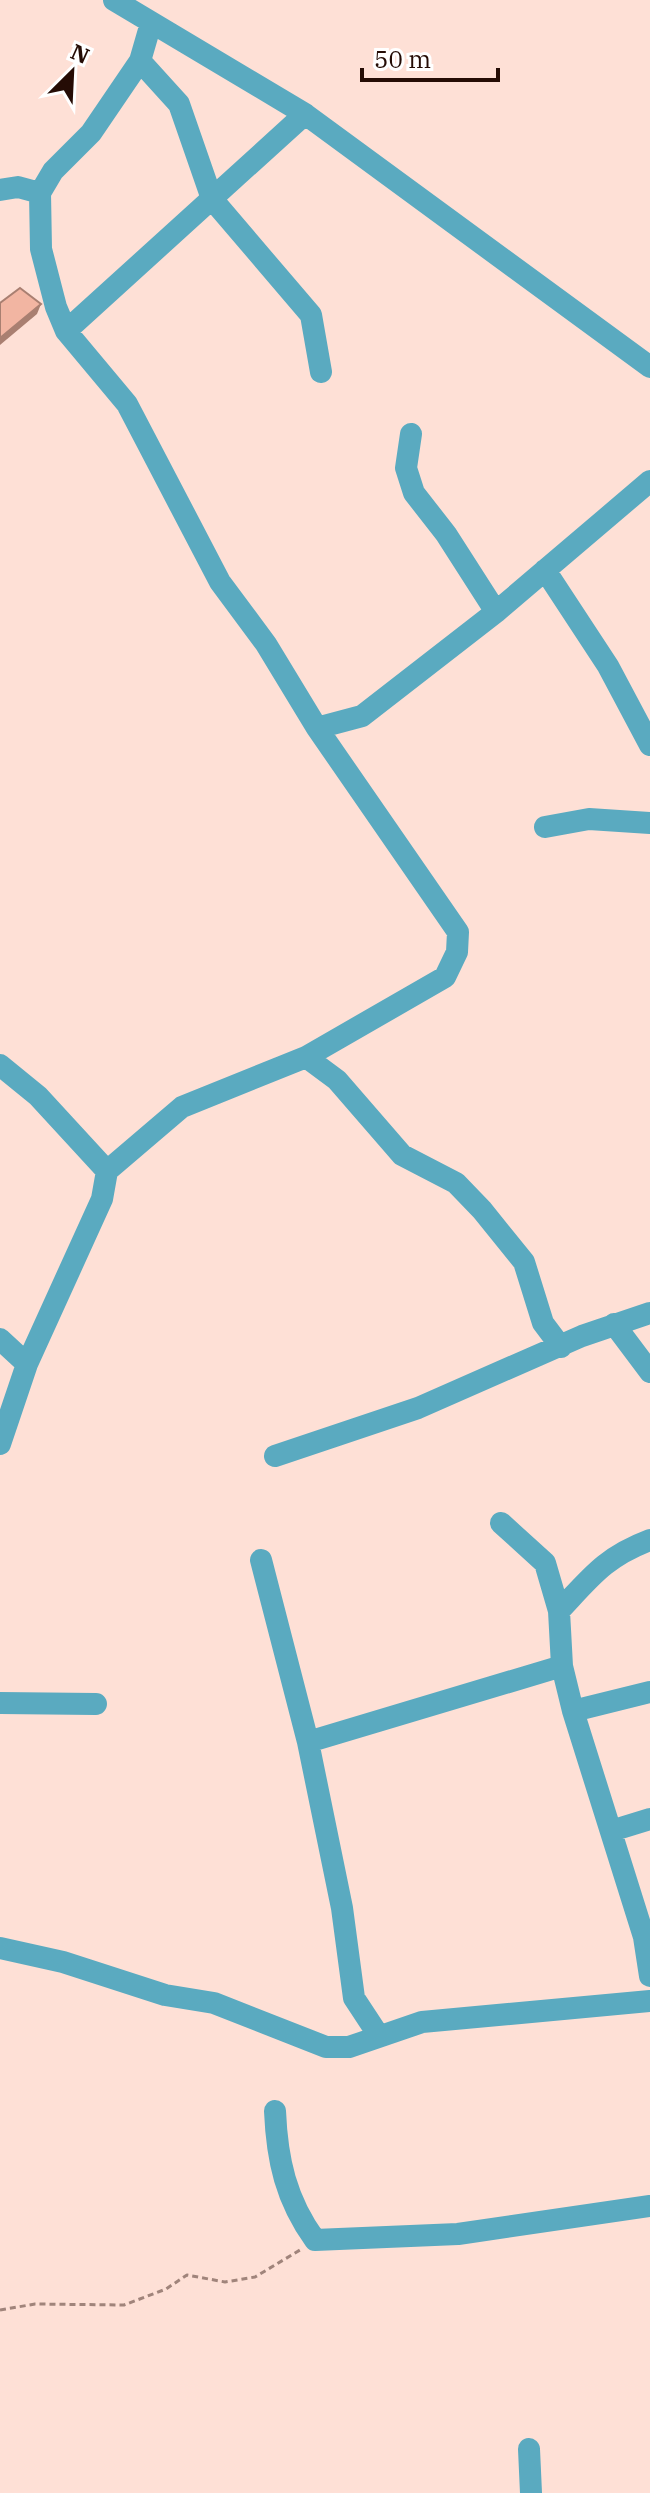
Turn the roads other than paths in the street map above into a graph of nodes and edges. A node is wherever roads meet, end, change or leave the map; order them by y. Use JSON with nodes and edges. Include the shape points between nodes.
{"nodes":[{"id":1,"x":114,"y":0,"type":"edge"},
{"id":2,"x":151,"y":23,"type":"junction"},
{"id":3,"x":140,"y":61,"type":"junction"},
{"id":4,"x":305,"y":114,"type":"junction"},
{"id":5,"x":0,"y":190,"type":"edge"},
{"id":6,"x":40,"y":193,"type":"junction"},
{"id":7,"x":212,"y":199,"type":"junction"},
{"id":8,"x":66,"y":331,"type":"junction"},
{"id":9,"x":650,"y":367,"type":"edge"},
{"id":10,"x":321,"y":372,"type":"dead end"},
{"id":11,"x":411,"y":434,"type":"dead end"},
{"id":12,"x":650,"y":481,"type":"edge"},
{"id":13,"x":545,"y":570,"type":"junction"},
{"id":14,"x":496,"y":612,"type":"junction"},
{"id":15,"x":317,"y":728,"type":"junction"},
{"id":16,"x":650,"y":745,"type":"edge"},
{"id":17,"x":650,"y":823,"type":"edge"},
{"id":18,"x":545,"y":827,"type":"dead end"},
{"id":19,"x":306,"y":1057,"type":"junction"},
{"id":20,"x":0,"y":1065,"type":"edge"},
{"id":21,"x":107,"y":1171,"type":"junction"},
{"id":22,"x":650,"y":1313,"type":"edge"},
{"id":23,"x":614,"y":1324,"type":"junction"},
{"id":24,"x":0,"y":1339,"type":"edge"},
{"id":25,"x":561,"y":1347,"type":"junction"},
{"id":26,"x":27,"y":1364,"type":"junction"},
{"id":27,"x":650,"y":1372,"type":"edge"},
{"id":28,"x":0,"y":1444,"type":"edge"},
{"id":29,"x":275,"y":1456,"type":"dead end"},
{"id":30,"x":501,"y":1523,"type":"dead end"},
{"id":31,"x":650,"y":1540,"type":"edge"},
{"id":32,"x":261,"y":1560,"type":"dead end"},
{"id":33,"x":559,"y":1611,"type":"junction"},
{"id":34,"x":562,"y":1666,"type":"junction"},
{"id":35,"x":650,"y":1692,"type":"edge"},
{"id":36,"x":0,"y":1703,"type":"edge"},
{"id":37,"x":96,"y":1704,"type":"dead end"},
{"id":38,"x":573,"y":1711,"type":"junction"},
{"id":39,"x":308,"y":1742,"type":"junction"},
{"id":40,"x":650,"y":1819,"type":"edge"},
{"id":41,"x":611,"y":1831,"type":"junction"},
{"id":42,"x":0,"y":1948,"type":"edge"},
{"id":43,"x":650,"y":1976,"type":"edge"},
{"id":44,"x":650,"y":2001,"type":"edge"},
{"id":45,"x":379,"y":2036,"type":"junction"},
{"id":46,"x":275,"y":2111,"type":"dead end"},
{"id":47,"x":650,"y":2206,"type":"edge"},
{"id":48,"x":529,"y":2449,"type":"dead end"},
{"id":49,"x":531,"y":2493,"type":"edge"}],
"edges":[{"from":1,"to":2,"type":"street"},
{"from":2,"to":3,"type":"street"},
{"from":2,"to":4,"type":"street"},
{"from":3,"to":6,"type":"street","via":[[91,133],[53,171]]},
{"from":3,"to":7,"type":"street","via":[[179,104]]},
{"from":4,"to":7,"type":"street"},
{"from":4,"to":9,"type":"street"},
{"from":5,"to":6,"type":"street","via":[[18,187]]},
{"from":6,"to":8,"type":"street","via":[[41,249]]},
{"from":7,"to":8,"type":"street"},
{"from":7,"to":10,"type":"street","via":[[311,315]]},
{"from":8,"to":15,"type":"street","via":[[127,404],[220,582],[266,644]]},
{"from":11,"to":14,"type":"street","via":[[406,468],[414,493]]},
{"from":12,"to":13,"type":"street"},
{"from":13,"to":14,"type":"street"},
{"from":13,"to":16,"type":"street","via":[[608,666]]},
{"from":14,"to":15,"type":"street","via":[[362,716]]},
{"from":15,"to":19,"type":"street","via":[[458,932],[457,952],[445,977]]},
{"from":17,"to":18,"type":"street","via":[[589,819]]},
{"from":19,"to":21,"type":"street","via":[[182,1107]]},
{"from":19,"to":25,"type":"street","via":[[337,1080],[402,1155],[456,1183],[482,1210],[524,1262],[543,1323]]},
{"from":20,"to":21,"type":"street","via":[[38,1096]]},
{"from":21,"to":26,"type":"street","via":[[102,1199]]},
{"from":22,"to":23,"type":"street"},
{"from":23,"to":25,"type":"street"},
{"from":23,"to":27,"type":"street"},
{"from":24,"to":26,"type":"street"},
{"from":25,"to":29,"type":"street","via":[[418,1408]]},
{"from":26,"to":28,"type":"street"},
{"from":30,"to":33,"type":"street","via":[[545,1563]]},
{"from":31,"to":33,"type":"street","via":[[619,1552]]},
{"from":32,"to":39,"type":"street"},
{"from":33,"to":34,"type":"street"},
{"from":34,"to":38,"type":"street"},
{"from":34,"to":39,"type":"street"},
{"from":35,"to":38,"type":"street"},
{"from":36,"to":37,"type":"street"},
{"from":38,"to":41,"type":"street"},
{"from":39,"to":45,"type":"street","via":[[342,1908],[354,1998]]},
{"from":40,"to":41,"type":"street"},
{"from":41,"to":43,"type":"street","via":[[644,1937]]},
{"from":42,"to":45,"type":"street","via":[[165,1995],[214,2003],[326,2047],[349,2047]]},
{"from":44,"to":45,"type":"street","via":[[422,2022]]},
{"from":46,"to":47,"type":"street","via":[[277,2158],[296,2214],[315,2240],[458,2234]]},
{"from":48,"to":49,"type":"street"}]}
